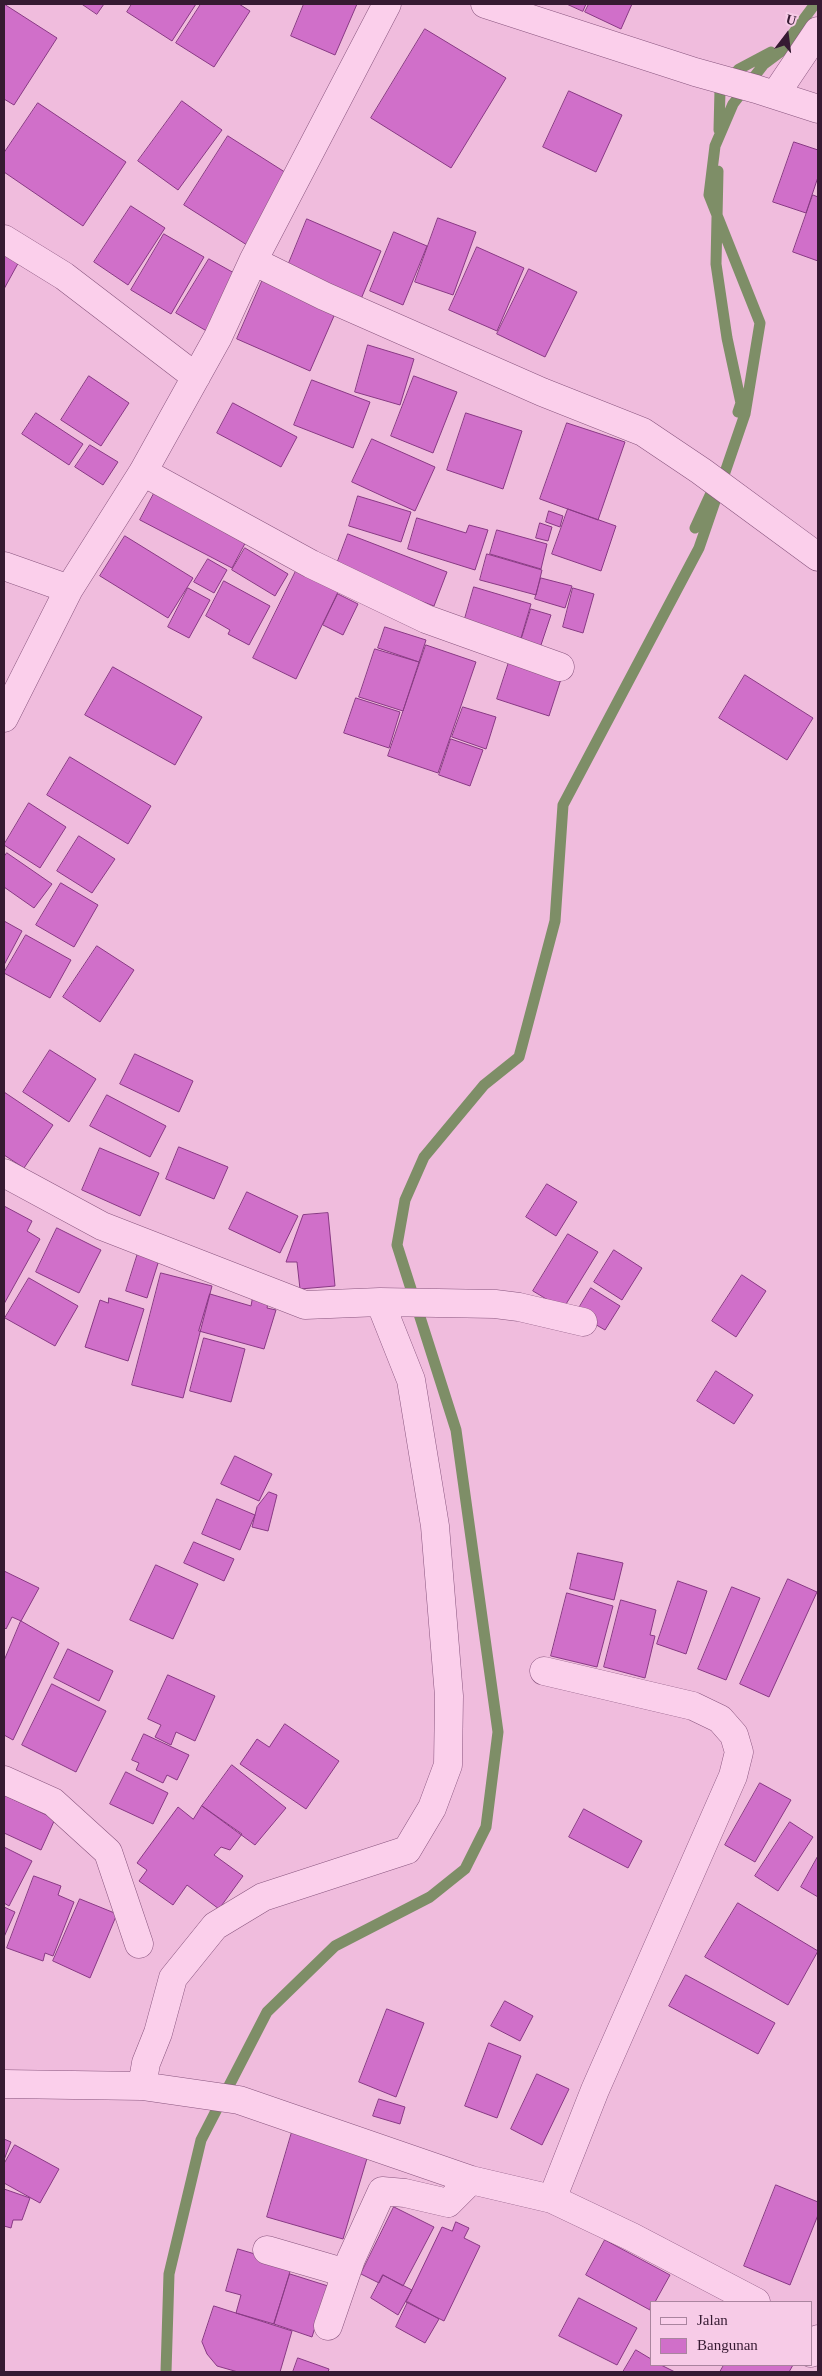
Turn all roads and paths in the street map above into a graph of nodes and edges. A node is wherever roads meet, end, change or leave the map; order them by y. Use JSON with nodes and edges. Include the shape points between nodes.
{"nodes":[{"id":1,"x":387,"y":4,"type":"edge"},
{"id":2,"x":485,"y":4,"type":"edge"},
{"id":3,"x":818,"y":32,"type":"edge"},
{"id":4,"x":766,"y":92,"type":"junction"},
{"id":5,"x":818,"y":109,"type":"edge"},
{"id":6,"x":4,"y":238,"type":"edge"},
{"id":7,"x":252,"y":261,"type":"junction"},
{"id":8,"x":196,"y":376,"type":"junction"},
{"id":9,"x":142,"y":472,"type":"junction"},
{"id":10,"x":818,"y":557,"type":"edge"},
{"id":11,"x":4,"y":566,"type":"edge"},
{"id":12,"x":69,"y":589,"type":"junction"},
{"id":13,"x":560,"y":667,"type":"dead end"},
{"id":14,"x":4,"y":718,"type":"edge"},
{"id":15,"x":4,"y":1173,"type":"edge"},
{"id":16,"x":390,"y":1303,"type":"junction"},
{"id":17,"x":583,"y":1322,"type":"dead end"},
{"id":18,"x":544,"y":1671,"type":"dead end"},
{"id":19,"x":4,"y":1780,"type":"edge"},
{"id":20,"x":138,"y":1944,"type":"dead end"},
{"id":21,"x":4,"y":2084,"type":"edge"},
{"id":22,"x":142,"y":2086,"type":"junction"},
{"id":23,"x":471,"y":2180,"type":"junction"},
{"id":24,"x":552,"y":2199,"type":"junction"},
{"id":25,"x":267,"y":2250,"type":"dead end"},
{"id":26,"x":346,"y":2273,"type":"junction"},
{"id":27,"x":754,"y":2301,"type":"edge"},
{"id":28,"x":328,"y":2326,"type":"dead end"},
{"id":29,"x":818,"y":2337,"type":"edge"},
{"id":30,"x":812,"y":2351,"type":"edge"}],
"edges":[{"from":1,"to":7,"type":"street"},
{"from":2,"to":4,"type":"street"},
{"from":3,"to":4,"type":"street"},
{"from":4,"to":5,"type":"street"},
{"from":6,"to":8,"type":"street","via":[[64,276]]},
{"from":7,"to":8,"type":"street","via":[[218,337]]},
{"from":7,"to":10,"type":"street","via":[[542,392],[643,432],[701,470]]},
{"from":8,"to":9,"type":"street"},
{"from":9,"to":12,"type":"street"},
{"from":9,"to":13,"type":"street","via":[[312,564],[417,615]]},
{"from":11,"to":12,"type":"street"},
{"from":12,"to":14,"type":"street"},
{"from":15,"to":16,"type":"street","via":[[102,1226],[305,1305]]},
{"from":16,"to":17,"type":"street","via":[[519,1306]]},
{"from":16,"to":22,"type":"street","via":[[411,1380],[435,1526],[449,1696],[448,1766],[432,1808],[407,1850],[263,1897],[215,1926],[173,1978],[158,2034],[146,2063]]},
{"from":18,"to":24,"type":"street","via":[[693,1706],[720,1719],[734,1735],[739,1752],[733,1776],[595,2090]]},
{"from":19,"to":20,"type":"street","via":[[54,1802],[108,1852]]},
{"from":21,"to":22,"type":"street"},
{"from":22,"to":23,"type":"street","via":[[238,2100]]},
{"from":23,"to":24,"type":"street"},
{"from":23,"to":26,"type":"street","via":[[448,2203],[405,2193],[382,2192]]},
{"from":24,"to":27,"type":"street"},
{"from":25,"to":26,"type":"street"},
{"from":26,"to":28,"type":"street"},
{"from":29,"to":30,"type":"street"}]}
